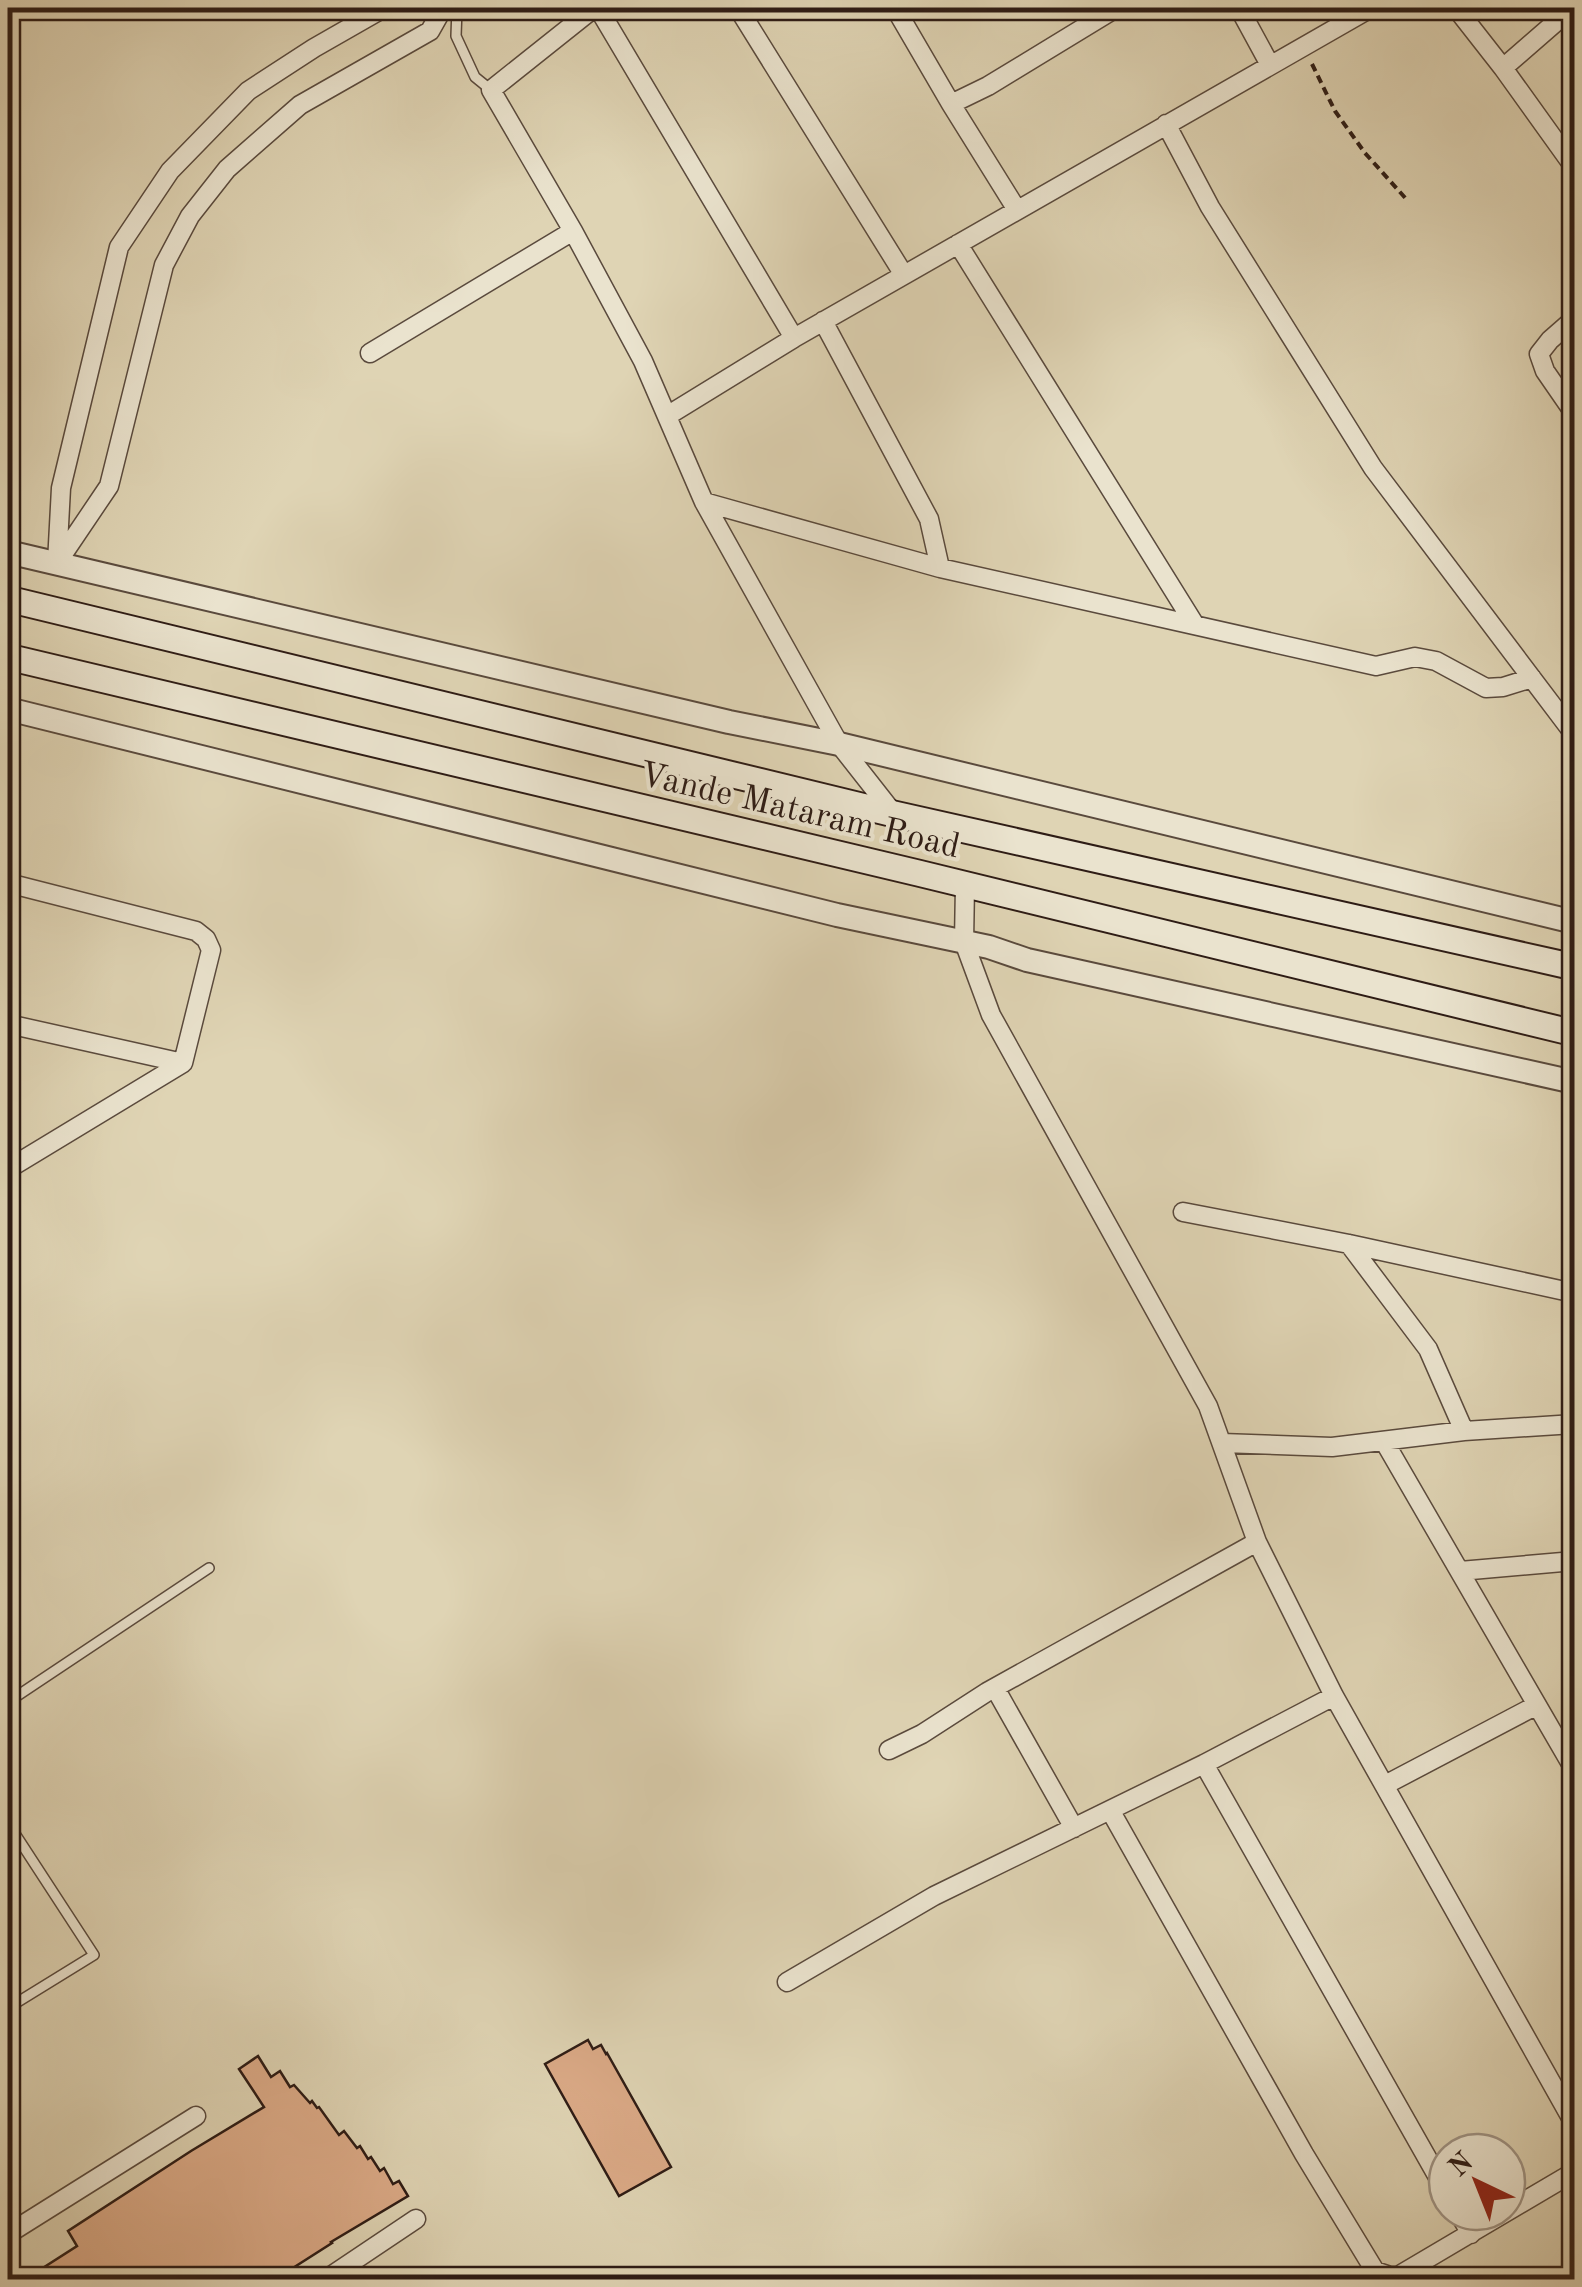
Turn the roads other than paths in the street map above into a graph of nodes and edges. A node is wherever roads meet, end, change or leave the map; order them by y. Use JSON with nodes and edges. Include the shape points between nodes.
{"nodes":[{"id":1,"x":384,"y":8,"type":"edge"},
{"id":2,"x":443,"y":8,"type":"edge"},
{"id":3,"x":457,"y":8,"type":"edge"},
{"id":4,"x":596,"y":8,"type":"edge"},
{"id":5,"x":738,"y":8,"type":"edge"},
{"id":6,"x":895,"y":8,"type":"edge"},
{"id":7,"x":1116,"y":8,"type":"edge"},
{"id":8,"x":1239,"y":8,"type":"edge"},
{"id":9,"x":1370,"y":8,"type":"edge"},
{"id":10,"x":1456,"y":8,"type":"edge"},
{"id":11,"x":1572,"y":8,"type":"edge"},
{"id":12,"x":1270,"y":65,"type":"junction"},
{"id":13,"x":1503,"y":68,"type":"junction"},
{"id":14,"x":492,"y":90,"type":"junction"},
{"id":15,"x":951,"y":104,"type":"junction"},
{"id":16,"x":1166,"y":124,"type":"junction"},
{"id":17,"x":1574,"y":167,"type":"edge"},
{"id":18,"x":1018,"y":210,"type":"junction"},
{"id":19,"x":573,"y":231,"type":"junction"},
{"id":20,"x":958,"y":244,"type":"junction"},
{"id":21,"x":904,"y":275,"type":"junction"},
{"id":22,"x":1574,"y":319,"type":"edge"},
{"id":23,"x":823,"y":321,"type":"junction"},
{"id":24,"x":794,"y":338,"type":"junction"},
{"id":25,"x":370,"y":353,"type":"dead end"},
{"id":26,"x":1574,"y":413,"type":"edge"},
{"id":27,"x":667,"y":416,"type":"junction"},
{"id":28,"x":704,"y":502,"type":"junction"},
{"id":29,"x":8,"y":552,"type":"edge"},
{"id":30,"x":56,"y":563,"type":"junction"},
{"id":31,"x":940,"y":568,"type":"junction"},
{"id":32,"x":8,"y":599,"type":"edge"},
{"id":33,"x":1195,"y":626,"type":"junction"},
{"id":34,"x":8,"y":657,"type":"edge"},
{"id":35,"x":1532,"y":678,"type":"junction"},
{"id":36,"x":8,"y":709,"type":"edge"},
{"id":37,"x":1574,"y":734,"type":"edge"},
{"id":38,"x":839,"y":744,"type":"junction"},
{"id":39,"x":894,"y":814,"type":"junction"},
{"id":40,"x":8,"y":883,"type":"edge"},
{"id":41,"x":965,"y":884,"type":"junction"},
{"id":42,"x":1574,"y":922,"type":"edge"},
{"id":43,"x":964,"y":942,"type":"junction"},
{"id":44,"x":1574,"y":967,"type":"edge"},
{"id":45,"x":8,"y":1024,"type":"edge"},
{"id":46,"x":1574,"y":1033,"type":"edge"},
{"id":47,"x":183,"y":1063,"type":"junction"},
{"id":48,"x":1574,"y":1082,"type":"edge"},
{"id":49,"x":8,"y":1168,"type":"edge"},
{"id":50,"x":1183,"y":1212,"type":"dead end"},
{"id":51,"x":1349,"y":1244,"type":"junction"},
{"id":52,"x":1574,"y":1293,"type":"edge"},
{"id":53,"x":1574,"y":1424,"type":"edge"},
{"id":54,"x":1464,"y":1431,"type":"junction"},
{"id":55,"x":1384,"y":1441,"type":"junction"},
{"id":56,"x":1222,"y":1443,"type":"junction"},
{"id":57,"x":1257,"y":1542,"type":"junction"},
{"id":58,"x":1574,"y":1561,"type":"edge"},
{"id":59,"x":209,"y":1568,"type":"dead end"},
{"id":60,"x":1460,"y":1572,"type":"junction"},
{"id":61,"x":994,"y":1688,"type":"junction"},
{"id":62,"x":1334,"y":1696,"type":"junction"},
{"id":63,"x":8,"y":1702,"type":"edge"},
{"id":64,"x":1538,"y":1705,"type":"junction"},
{"id":65,"x":889,"y":1750,"type":"dead end"},
{"id":66,"x":1204,"y":1764,"type":"junction"},
{"id":67,"x":1574,"y":1768,"type":"edge"},
{"id":68,"x":1384,"y":1785,"type":"junction"},
{"id":69,"x":1110,"y":1810,"type":"junction"},
{"id":70,"x":8,"y":1823,"type":"edge"},
{"id":71,"x":1074,"y":1828,"type":"junction"},
{"id":72,"x":787,"y":1982,"type":"dead end"},
{"id":73,"x":8,"y":2008,"type":"edge"},
{"id":74,"x":196,"y":2116,"type":"dead end"},
{"id":75,"x":1574,"y":2122,"type":"edge"},
{"id":76,"x":1427,"y":2157,"type":"edge"},
{"id":77,"x":1574,"y":2172,"type":"edge"},
{"id":78,"x":416,"y":2219,"type":"dead end"},
{"id":79,"x":8,"y":2234,"type":"edge"},
{"id":80,"x":1470,"y":2234,"type":"joint"},
{"id":81,"x":325,"y":2280,"type":"edge"}],
"edges":[{"from":1,"to":30,"type":"street","via":[[248,91],[170,171],[119,247],[61,488]]},
{"from":2,"to":30,"type":"street","via":[[430,31],[300,105],[227,168],[190,216],[164,266],[109,486]]},
{"from":3,"to":14,"type":"lane","via":[[456,36],[476,77]]},
{"from":4,"to":14,"type":"street"},
{"from":4,"to":24,"type":"street"},
{"from":5,"to":21,"type":"street"},
{"from":6,"to":15,"type":"street"},
{"from":7,"to":15,"type":"street"},
{"from":8,"to":12,"type":"street"},
{"from":9,"to":12,"type":"street"},
{"from":10,"to":13,"type":"street"},
{"from":11,"to":13,"type":"street"},
{"from":12,"to":16,"type":"street"},
{"from":13,"to":17,"type":"street"},
{"from":14,"to":19,"type":"street"},
{"from":15,"to":18,"type":"street"},
{"from":16,"to":18,"type":"street"},
{"from":16,"to":35,"type":"street","via":[[1372,468]]},
{"from":18,"to":20,"type":"street"},
{"from":19,"to":25,"type":"street"},
{"from":19,"to":27,"type":"street"},
{"from":20,"to":21,"type":"street"},
{"from":20,"to":33,"type":"street"},
{"from":21,"to":23,"type":"street"},
{"from":22,"to":26,"type":"street","via":[[1540,354]]},
{"from":23,"to":24,"type":"street"},
{"from":23,"to":31,"type":"street","via":[[929,519]]},
{"from":24,"to":27,"type":"street"},
{"from":27,"to":28,"type":"street"},
{"from":28,"to":31,"type":"street"},
{"from":28,"to":38,"type":"street"},
{"from":29,"to":30,"type":"street"},
{"from":30,"to":38,"type":"street"},
{"from":31,"to":33,"type":"street"},
{"from":32,"to":39,"type":"main road","name":"Vande Mataram Road"},
{"from":33,"to":35,"type":"street","via":[[1376,666],[1415,657],[1436,661],[1486,688]]},
{"from":34,"to":41,"type":"main road","name":"Vande Mataram Road"},
{"from":35,"to":37,"type":"street"},
{"from":36,"to":43,"type":"street"},
{"from":38,"to":39,"type":"street"},
{"from":38,"to":42,"type":"street"},
{"from":39,"to":44,"type":"main road","name":"Vande Mataram Road"},
{"from":40,"to":47,"type":"street","via":[[206,939],[211,950]]},
{"from":41,"to":43,"type":"street"},
{"from":41,"to":46,"type":"main road","name":"Vande Mataram Road"},
{"from":43,"to":48,"type":"street"},
{"from":43,"to":56,"type":"street","via":[[991,1015],[1208,1406]]},
{"from":45,"to":47,"type":"street"},
{"from":47,"to":49,"type":"street"},
{"from":50,"to":51,"type":"street"},
{"from":51,"to":52,"type":"street"},
{"from":51,"to":54,"type":"street","via":[[1428,1349]]},
{"from":53,"to":54,"type":"street"},
{"from":54,"to":55,"type":"street"},
{"from":55,"to":56,"type":"street","via":[[1332,1447]]},
{"from":55,"to":60,"type":"street"},
{"from":56,"to":57,"type":"street"},
{"from":57,"to":61,"type":"street"},
{"from":57,"to":62,"type":"street"},
{"from":58,"to":60,"type":"street"},
{"from":59,"to":63,"type":"lane"},
{"from":60,"to":64,"type":"street"},
{"from":61,"to":65,"type":"street"},
{"from":61,"to":71,"type":"street"},
{"from":62,"to":66,"type":"street"},
{"from":62,"to":68,"type":"street"},
{"from":64,"to":67,"type":"street"},
{"from":64,"to":68,"type":"street"},
{"from":66,"to":69,"type":"street"},
{"from":66,"to":76,"type":"street"},
{"from":68,"to":75,"type":"street"},
{"from":69,"to":71,"type":"street"},
{"from":69,"to":80,"type":"street","via":[[1375,2270],[1398,2276]]},
{"from":70,"to":73,"type":"lane","via":[[94,1955]]},
{"from":71,"to":72,"type":"street","via":[[934,1896]]},
{"from":74,"to":79,"type":"street"},
{"from":77,"to":80,"type":"street"},
{"from":78,"to":81,"type":"street"}]}
